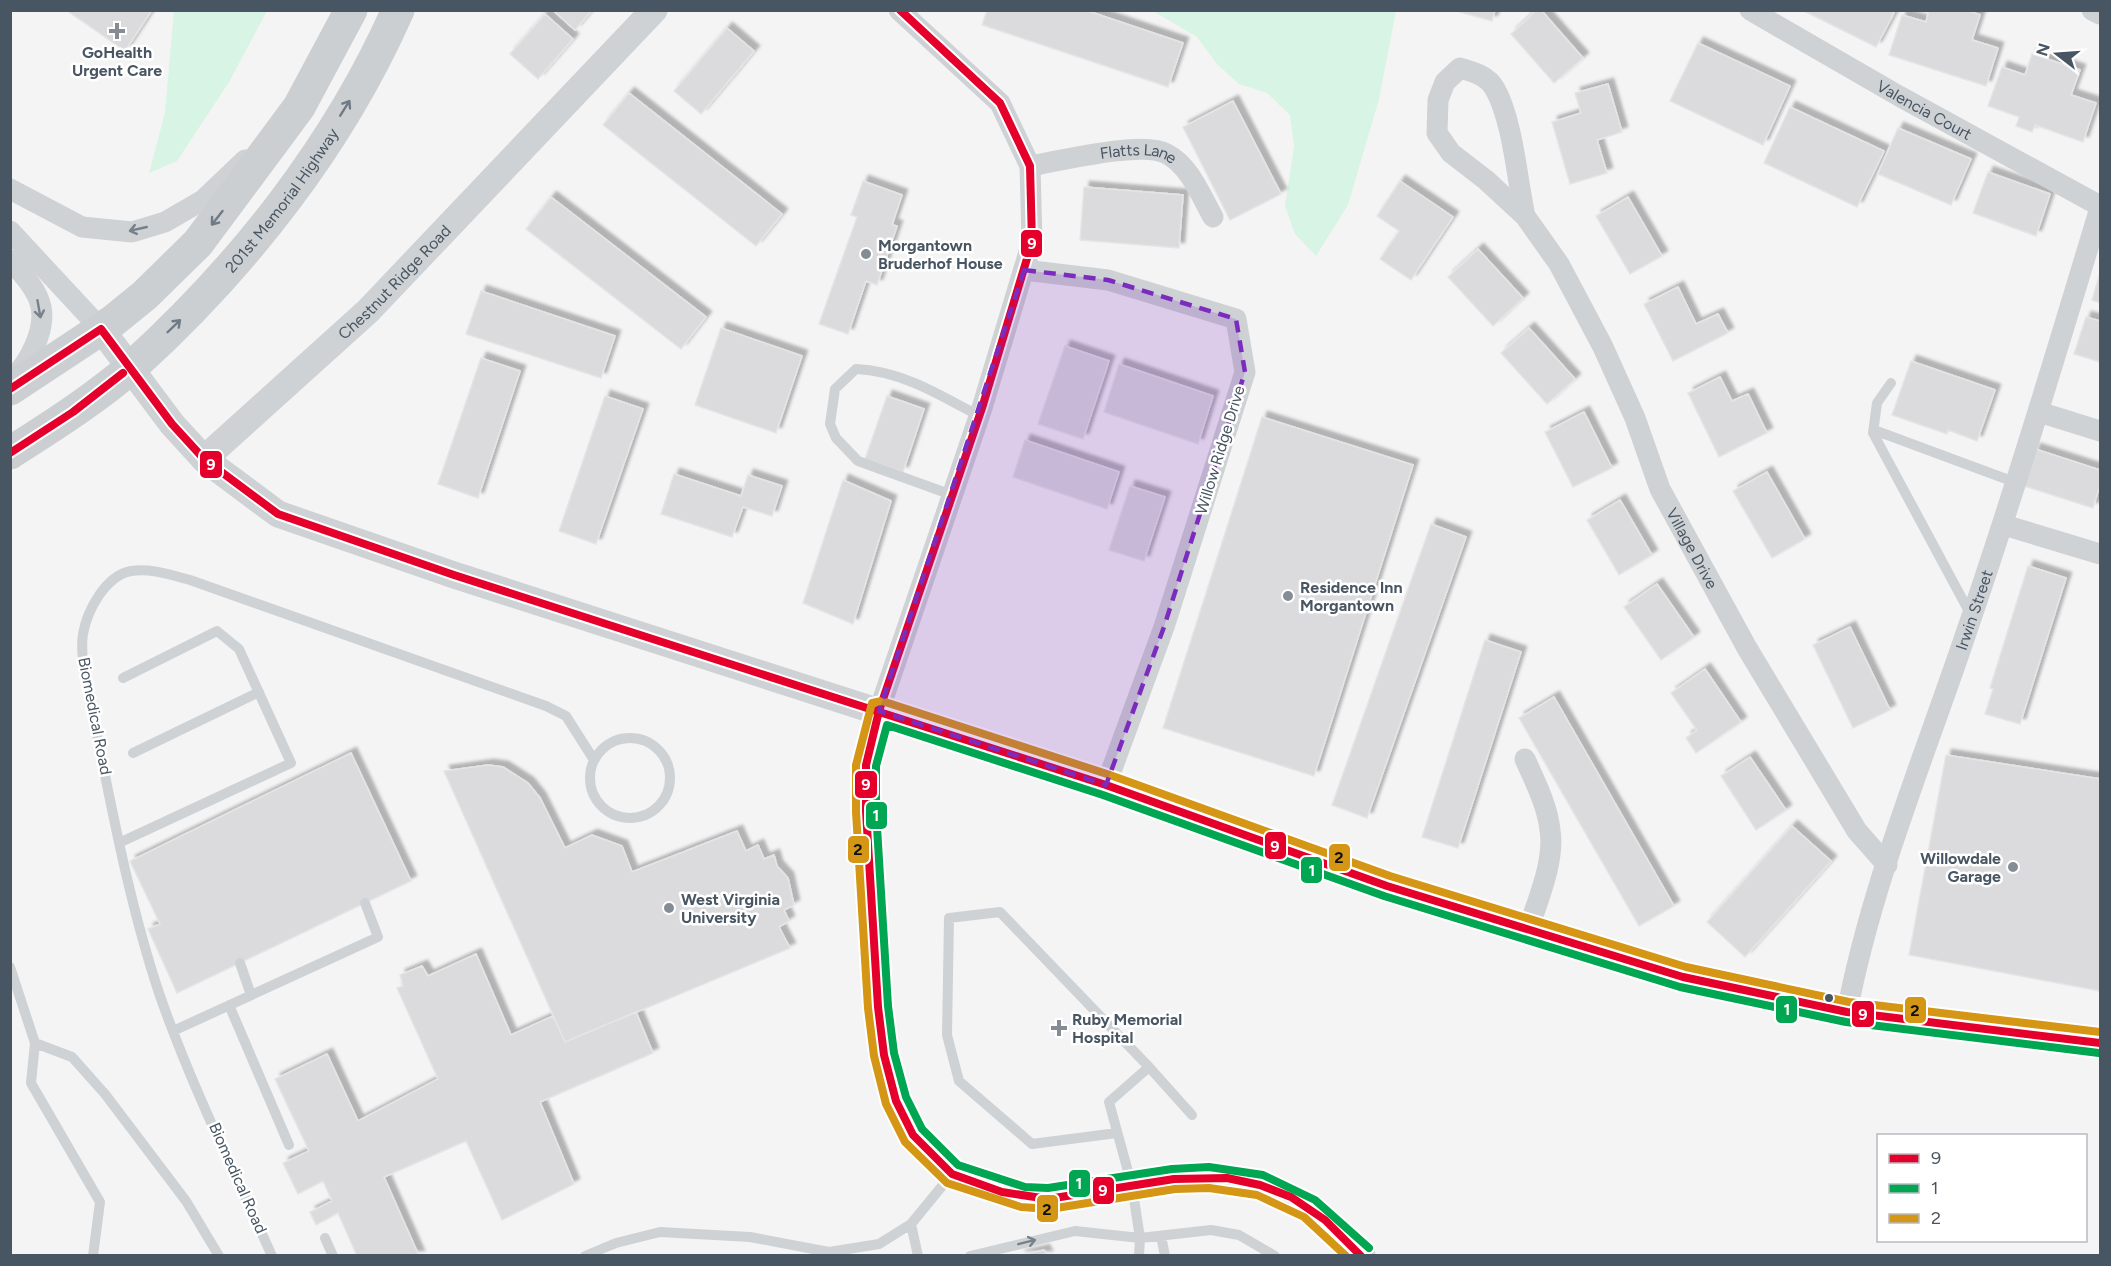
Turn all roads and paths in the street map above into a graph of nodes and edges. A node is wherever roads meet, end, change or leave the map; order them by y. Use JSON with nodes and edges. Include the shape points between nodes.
{"nodes":[{"id":1,"x":351,"y":10,"type":"edge"},
{"id":2,"x":398,"y":10,"type":"edge"},
{"id":3,"x":654,"y":10,"type":"edge"},
{"id":4,"x":899,"y":10,"type":"edge"},
{"id":5,"x":1750,"y":10,"type":"edge"},
{"id":6,"x":2092,"y":10,"type":"edge"},
{"id":7,"x":2100,"y":14,"type":"edge"},
{"id":8,"x":299,"y":107,"type":"junction"},
{"id":9,"x":1030,"y":166,"type":"junction"},
{"id":10,"x":10,"y":189,"type":"edge"},
{"id":11,"x":2100,"y":207,"type":"edge"},
{"id":12,"x":1525,"y":216,"type":"junction"},
{"id":13,"x":1213,"y":217,"type":"dead end"},
{"id":14,"x":10,"y":231,"type":"edge"},
{"id":15,"x":10,"y":260,"type":"edge"},
{"id":16,"x":1024,"y":270,"type":"junction"},
{"id":17,"x":101,"y":329,"type":"junction"},
{"id":18,"x":131,"y":367,"type":"junction"},
{"id":19,"x":10,"y":381,"type":"edge"},
{"id":20,"x":1891,"y":383,"type":"dead end"},
{"id":21,"x":10,"y":388,"type":"edge"},
{"id":22,"x":2039,"y":412,"type":"junction"},
{"id":23,"x":979,"y":416,"type":"junction"},
{"id":24,"x":1874,"y":430,"type":"junction"},
{"id":25,"x":2100,"y":431,"type":"edge"},
{"id":26,"x":10,"y":453,"type":"edge"},
{"id":27,"x":204,"y":459,"type":"junction"},
{"id":28,"x":2018,"y":484,"type":"junction"},
{"id":29,"x":952,"y":495,"type":"junction"},
{"id":30,"x":2004,"y":525,"type":"junction"},
{"id":31,"x":2100,"y":554,"type":"edge"},
{"id":32,"x":1972,"y":617,"type":"junction"},
{"id":33,"x":123,"y":678,"type":"dead end"},
{"id":34,"x":259,"y":692,"type":"junction"},
{"id":35,"x":879,"y":711,"type":"junction"},
{"id":36,"x":133,"y":753,"type":"dead end"},
{"id":37,"x":1525,"y":759,"type":"dead end"},
{"id":38,"x":594,"y":760,"type":"junction"},
{"id":39,"x":1106,"y":785,"type":"junction"},
{"id":40,"x":121,"y":842,"type":"junction"},
{"id":41,"x":1887,"y":865,"type":"junction"},
{"id":42,"x":365,"y":903,"type":"dead end"},
{"id":43,"x":1528,"y":931,"type":"junction"},
{"id":44,"x":240,"y":963,"type":"dead end"},
{"id":45,"x":10,"y":967,"type":"edge"},
{"id":46,"x":251,"y":995,"type":"junction"},
{"id":47,"x":230,"y":1005,"type":"junction"},
{"id":48,"x":1847,"y":1012,"type":"junction"},
{"id":49,"x":173,"y":1031,"type":"junction"},
{"id":50,"x":35,"y":1043,"type":"junction"},
{"id":51,"x":2100,"y":1043,"type":"edge"},
{"id":52,"x":1149,"y":1067,"type":"junction"},
{"id":53,"x":1192,"y":1115,"type":"dead end"},
{"id":54,"x":1117,"y":1133,"type":"junction"},
{"id":55,"x":289,"y":1145,"type":"dead end"},
{"id":56,"x":952,"y":1174,"type":"junction"},
{"id":57,"x":1132,"y":1186,"type":"junction"},
{"id":58,"x":911,"y":1224,"type":"junction"},
{"id":59,"x":1161,"y":1236,"type":"junction"},
{"id":60,"x":325,"y":1238,"type":"dead end"},
{"id":61,"x":1140,"y":1238,"type":"junction"},
{"id":62,"x":93,"y":1256,"type":"edge"},
{"id":63,"x":219,"y":1256,"type":"edge"},
{"id":64,"x":272,"y":1256,"type":"edge"},
{"id":65,"x":333,"y":1256,"type":"edge"},
{"id":66,"x":585,"y":1256,"type":"edge"},
{"id":67,"x":918,"y":1256,"type":"edge"},
{"id":68,"x":970,"y":1256,"type":"edge"},
{"id":69,"x":1139,"y":1256,"type":"edge"},
{"id":70,"x":1165,"y":1256,"type":"edge"},
{"id":71,"x":1275,"y":1256,"type":"edge"},
{"id":72,"x":1362,"y":1256,"type":"edge"}],
"edges":[{"from":1,"to":8,"type":"main road"},
{"from":18,"to":2,"type":"main road","name":"201st Memorial Highway","one_way":true,"via":[[205,296],[308,168],[354,94]]},
{"from":3,"to":27,"type":"street","name":"Chestnut Ridge Road","via":[[368,311]]},
{"from":4,"to":9,"type":"street","via":[[1000,103]]},
{"from":5,"to":11,"type":"street","name":"Valencia Court"},
{"from":6,"to":7,"type":"street"},
{"from":8,"to":10,"type":"street","one_way":true,"via":[[203,200],[165,222],[132,232],[82,227]]},
{"from":8,"to":17,"type":"main road","one_way":true,"via":[[198,243],[145,295]]},
{"from":9,"to":13,"type":"street","name":"Flatts Lane","via":[[1133,148],[1166,153],[1186,171]]},
{"from":9,"to":16,"type":"street","via":[[1032,242]]},
{"from":11,"to":22,"type":"street","name":"Irwin Street"},
{"from":12,"to":12,"type":"street","name":"Village Drive","via":[[1451,153],[1437,133],[1438,100],[1445,82],[1460,68],[1480,74],[1495,88],[1512,146]]},
{"from":12,"to":41,"type":"street","name":"Village Drive","via":[[1559,264],[1603,347],[1635,418],[1660,489],[1715,590],[1857,831]]},
{"from":14,"to":17,"type":"street"},
{"from":15,"to":19,"type":"street","one_way":true,"via":[[28,280],[41,307],[41,326],[33,347]]},
{"from":16,"to":23,"type":"street"},
{"from":16,"to":39,"type":"street","name":"Willow Ridge Drive","via":[[1108,280],[1236,319],[1245,372],[1164,627]]},
{"from":17,"to":18,"type":"street"},
{"from":17,"to":21,"type":"main road"},
{"from":18,"to":26,"type":"main road","via":[[73,412]]},
{"from":18,"to":27,"type":"street","via":[[172,424]]},
{"from":20,"to":24,"type":"lane","via":[[1877,403]]},
{"from":22,"to":25,"type":"street"},
{"from":22,"to":28,"type":"street","name":"Irwin Street"},
{"from":23,"to":29,"type":"street"},
{"from":23,"to":29,"type":"lane","via":[[920,384],[870,370],[856,369],[835,389],[830,424],[836,438],[858,461]]},
{"from":24,"to":28,"type":"lane"},
{"from":24,"to":32,"type":"lane"},
{"from":27,"to":35,"type":"street","via":[[278,514],[454,575]]},
{"from":28,"to":30,"type":"street","name":"Irwin Street"},
{"from":29,"to":35,"type":"street"},
{"from":30,"to":31,"type":"street"},
{"from":30,"to":32,"type":"street","name":"Irwin Street"},
{"from":32,"to":41,"type":"street","name":"Irwin Street"},
{"from":33,"to":34,"type":"lane","via":[[217,631],[238,649]]},
{"from":34,"to":36,"type":"lane"},
{"from":34,"to":40,"type":"lane","via":[[291,763]]},
{"from":35,"to":39,"type":"street"},
{"from":35,"to":56,"type":"street","via":[[866,765],[866,811],[884,1055],[896,1101],[913,1135]]},
{"from":37,"to":43,"type":"street","via":[[1543,800],[1551,831],[1548,859]]},
{"from":38,"to":38,"type":"lane","via":[[591,787],[604,809],[629,819],[654,811],[664,801],[669,789],[669,769],[661,752],[651,743],[625,738],[602,749]]},
{"from":38,"to":40,"type":"lane","name":"Biomedical Road","via":[[566,716],[546,706],[190,580],[155,571],[129,571],[107,584],[92,606],[83,634],[83,667]]},
{"from":39,"to":43,"type":"street","via":[[1387,886]]},
{"from":40,"to":49,"type":"lane","name":"Biomedical Road","via":[[159,992]]},
{"from":41,"to":48,"type":"street","name":"Irwin Street","via":[[1853,978]]},
{"from":42,"to":46,"type":"lane","via":[[378,937]]},
{"from":43,"to":48,"type":"street","via":[[1683,977]]},
{"from":44,"to":46,"type":"lane"},
{"from":45,"to":50,"type":"lane"},
{"from":46,"to":47,"type":"lane"},
{"from":47,"to":49,"type":"lane"},
{"from":47,"to":55,"type":"lane"},
{"from":48,"to":51,"type":"street"},
{"from":49,"to":64,"type":"lane","name":"Biomedical Road"},
{"from":50,"to":62,"type":"lane","via":[[31,1083],[100,1202]]},
{"from":50,"to":63,"type":"lane","via":[[72,1057],[105,1095],[186,1201]]},
{"from":52,"to":53,"type":"lane"},
{"from":52,"to":54,"type":"lane","via":[[1109,1102]]},
{"from":52,"to":54,"type":"lane","via":[[1000,912],[949,918],[947,1035],[959,1081],[1032,1144]]},
{"from":54,"to":57,"type":"lane"},
{"from":56,"to":57,"type":"street","via":[[1002,1192],[1048,1199]]},
{"from":56,"to":58,"type":"lane"},
{"from":57,"to":61,"type":"lane"},
{"from":57,"to":72,"type":"street","via":[[1210,1177],[1260,1185],[1309,1208]]},
{"from":58,"to":66,"type":"lane","via":[[879,1244],[829,1252],[750,1237],[660,1232]]},
{"from":58,"to":67,"type":"lane"},
{"from":59,"to":61,"type":"lane"},
{"from":59,"to":70,"type":"lane"},
{"from":59,"to":71,"type":"lane","via":[[1211,1230],[1239,1235]]},
{"from":60,"to":65,"type":"lane"},
{"from":68,"to":61,"type":"lane","one_way":true,"via":[[1075,1232]]},
{"from":61,"to":69,"type":"lane"}]}
